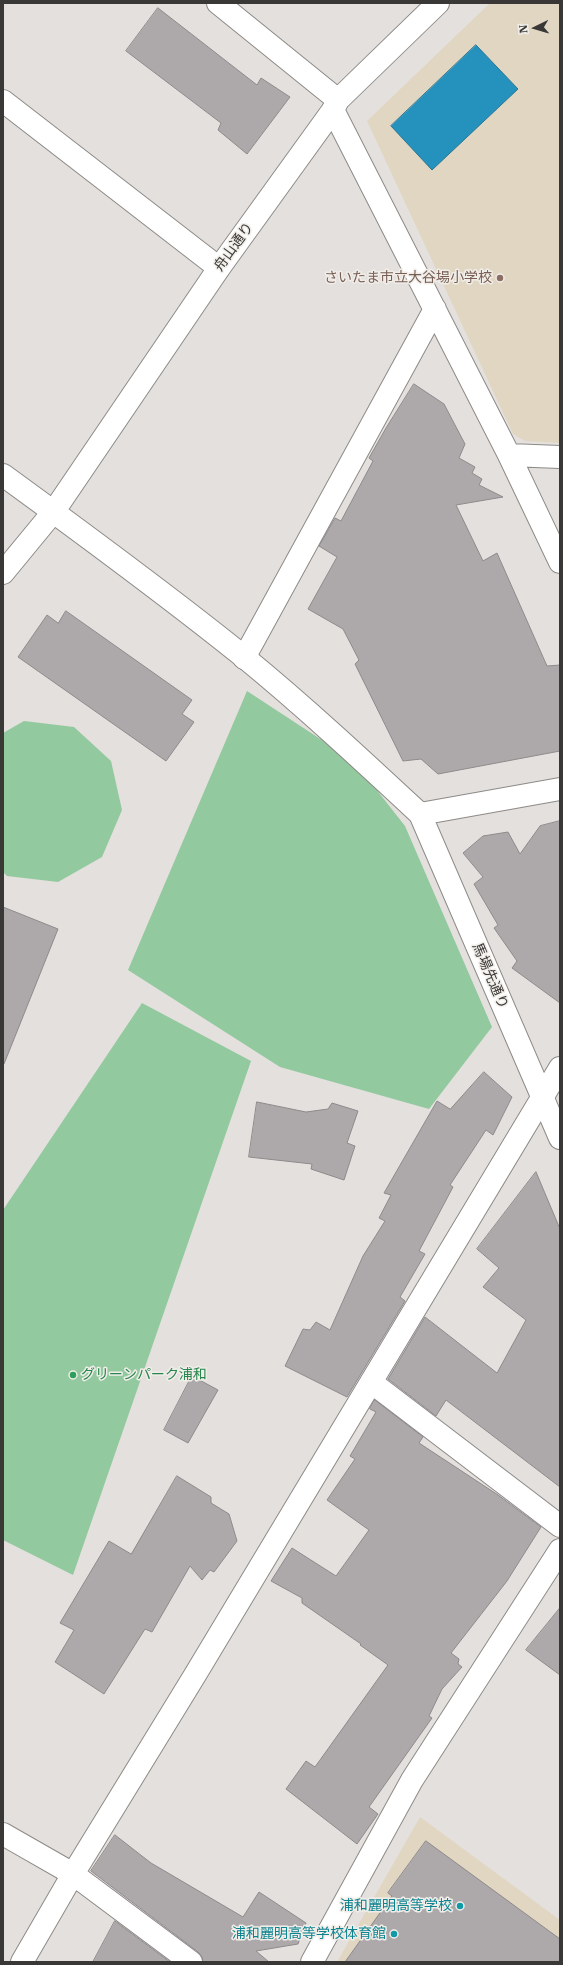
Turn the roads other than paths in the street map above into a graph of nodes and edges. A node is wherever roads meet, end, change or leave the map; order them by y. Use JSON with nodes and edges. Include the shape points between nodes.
{"nodes":[{"id":1,"x":218,"y":3,"type":"edge"},
{"id":2,"x":438,"y":3,"type":"edge"},
{"id":3,"x":3,"y":101,"type":"edge"},
{"id":4,"x":336,"y":105,"type":"junction"},
{"id":5,"x":218,"y":268,"type":"junction"},
{"id":6,"x":435,"y":309,"type":"junction"},
{"id":7,"x":510,"y":455,"type":"junction"},
{"id":8,"x":560,"y":457,"type":"edge"},
{"id":9,"x":3,"y":475,"type":"edge"},
{"id":10,"x":54,"y":512,"type":"junction"},
{"id":11,"x":560,"y":562,"type":"edge"},
{"id":12,"x":3,"y":573,"type":"edge"},
{"id":13,"x":244,"y":658,"type":"junction"},
{"id":14,"x":560,"y":789,"type":"edge"},
{"id":15,"x":420,"y":814,"type":"junction"},
{"id":16,"x":560,"y":1068,"type":"edge"},
{"id":17,"x":542,"y":1097,"type":"junction"},
{"id":18,"x":560,"y":1138,"type":"edge"},
{"id":19,"x":371,"y":1382,"type":"junction"},
{"id":20,"x":560,"y":1526,"type":"edge"},
{"id":21,"x":560,"y":1550,"type":"edge"},
{"id":22,"x":3,"y":1834,"type":"edge"},
{"id":23,"x":73,"y":1874,"type":"junction"},
{"id":24,"x":22,"y":1962,"type":"edge"},
{"id":25,"x":191,"y":1962,"type":"edge"},
{"id":26,"x":312,"y":1962,"type":"edge"}],
"edges":[{"from":1,"to":4,"type":"street"},
{"from":2,"to":4,"type":"street","name":"舟山通り"},
{"from":3,"to":5,"type":"street"},
{"from":4,"to":5,"type":"street","name":"舟山通り"},
{"from":4,"to":6,"type":"street"},
{"from":5,"to":10,"type":"street","name":"舟山通り"},
{"from":6,"to":7,"type":"street"},
{"from":6,"to":13,"type":"street"},
{"from":7,"to":8,"type":"street"},
{"from":7,"to":11,"type":"street"},
{"from":9,"to":10,"type":"street"},
{"from":10,"to":12,"type":"street","name":"舟山通り"},
{"from":10,"to":13,"type":"street"},
{"from":13,"to":15,"type":"street","via":[[361,759]]},
{"from":14,"to":15,"type":"street"},
{"from":15,"to":17,"type":"street","name":"馬場先通り"},
{"from":16,"to":17,"type":"street"},
{"from":17,"to":18,"type":"street","name":"馬場先通り"},
{"from":17,"to":19,"type":"street"},
{"from":19,"to":20,"type":"street"},
{"from":19,"to":23,"type":"street"},
{"from":21,"to":26,"type":"street","via":[[412,1780]]},
{"from":22,"to":23,"type":"street"},
{"from":23,"to":24,"type":"street"},
{"from":23,"to":25,"type":"street"}]}
